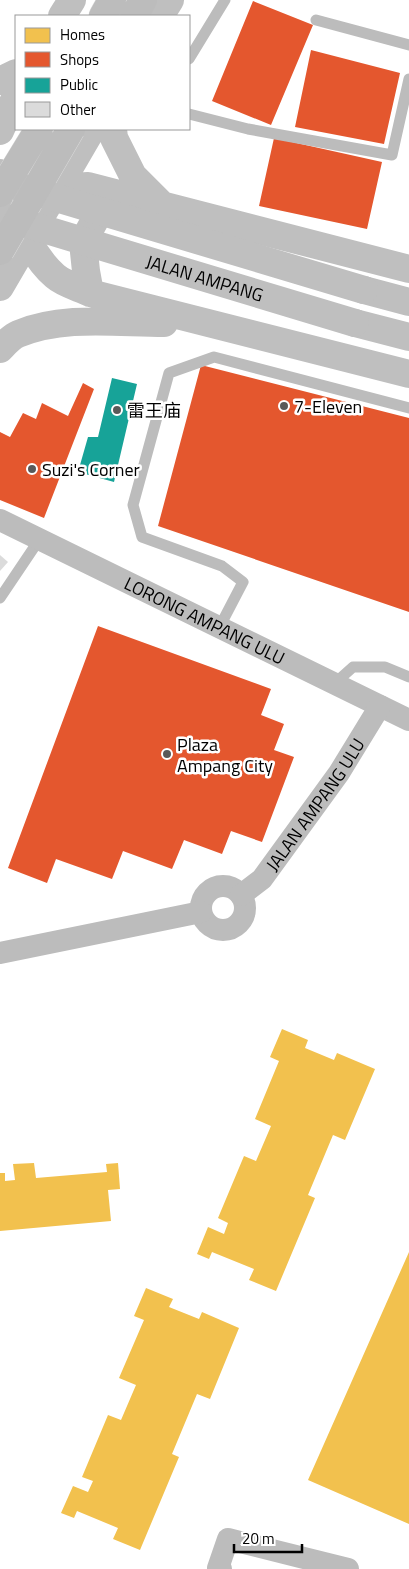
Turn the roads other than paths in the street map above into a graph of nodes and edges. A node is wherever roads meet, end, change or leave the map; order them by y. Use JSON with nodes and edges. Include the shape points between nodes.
{"nodes":[{"id":1,"x":72,"y":0,"type":"edge"},
{"id":2,"x":112,"y":0,"type":"edge"},
{"id":3,"x":143,"y":0,"type":"edge"},
{"id":4,"x":170,"y":0,"type":"edge"},
{"id":5,"x":225,"y":0,"type":"edge"},
{"id":6,"x":63,"y":15,"type":"edge"},
{"id":7,"x":104,"y":15,"type":"edge"},
{"id":8,"x":135,"y":15,"type":"edge"},
{"id":9,"x":161,"y":15,"type":"edge"},
{"id":10,"x":316,"y":20,"type":"dead end"},
{"id":11,"x":409,"y":45,"type":"edge"},
{"id":12,"x":190,"y":57,"type":"edge"},
{"id":13,"x":15,"y":74,"type":"edge"},
{"id":14,"x":409,"y":80,"type":"edge"},
{"id":15,"x":0,"y":81,"type":"edge"},
{"id":16,"x":15,"y":98,"type":"edge"},
{"id":17,"x":190,"y":114,"type":"edge"},
{"id":18,"x":38,"y":130,"type":"edge"},
{"id":19,"x":70,"y":130,"type":"edge"},
{"id":20,"x":91,"y":130,"type":"edge"},
{"id":21,"x":112,"y":130,"type":"edge"},
{"id":22,"x":0,"y":131,"type":"edge"},
{"id":23,"x":72,"y":162,"type":"junction"},
{"id":24,"x":56,"y":188,"type":"junction"},
{"id":25,"x":123,"y":195,"type":"junction"},
{"id":26,"x":3,"y":199,"type":"edge"},
{"id":27,"x":162,"y":204,"type":"junction"},
{"id":28,"x":27,"y":238,"type":"junction"},
{"id":29,"x":0,"y":251,"type":"edge"},
{"id":30,"x":409,"y":269,"type":"edge"},
{"id":31,"x":1,"y":285,"type":"edge"},
{"id":32,"x":90,"y":293,"type":"junction"},
{"id":33,"x":409,"y":302,"type":"edge"},
{"id":34,"x":206,"y":323,"type":"junction"},
{"id":35,"x":409,"y":337,"type":"edge"},
{"id":36,"x":0,"y":349,"type":"edge"},
{"id":37,"x":409,"y":374,"type":"edge"},
{"id":38,"x":409,"y":408,"type":"edge"},
{"id":39,"x":0,"y":520,"type":"edge"},
{"id":40,"x":39,"y":540,"type":"junction"},
{"id":41,"x":0,"y":598,"type":"edge"},
{"id":42,"x":219,"y":628,"type":"junction"},
{"id":43,"x":409,"y":677,"type":"edge"},
{"id":44,"x":334,"y":684,"type":"junction"},
{"id":45,"x":380,"y":706,"type":"junction"},
{"id":46,"x":409,"y":720,"type":"edge"},
{"id":47,"x":241,"y":895,"type":"junction"},
{"id":48,"x":201,"y":912,"type":"junction"},
{"id":49,"x":0,"y":953,"type":"edge"},
{"id":50,"x":221,"y":1569,"type":"edge"},
{"id":51,"x":348,"y":1569,"type":"edge"}],
"edges":[{"from":1,"to":6,"type":"main road"},
{"from":2,"to":7,"type":"highway"},
{"from":3,"to":8,"type":"highway"},
{"from":4,"to":9,"type":"main road"},
{"from":5,"to":12,"type":"lane"},
{"from":10,"to":11,"type":"lane"},
{"from":13,"to":15,"type":"main road"},
{"from":14,"to":17,"type":"lane","via":[[392,155],[248,129]]},
{"from":16,"to":22,"type":"main road"},
{"from":18,"to":26,"type":"highway","bridge":true},
{"from":19,"to":29,"type":"highway","bridge":true},
{"from":20,"to":23,"type":"main road"},
{"from":21,"to":27,"type":"main road","via":[[133,176]]},
{"from":23,"to":24,"type":"main road"},
{"from":23,"to":26,"type":"main road"},
{"from":24,"to":25,"type":"main road","via":[[88,186]]},
{"from":24,"to":26,"type":"main road"},
{"from":24,"to":28,"type":"main road"},
{"from":25,"to":27,"type":"main road"},
{"from":25,"to":32,"type":"main road","via":[[101,209],[89,230],[84,252]]},
{"from":26,"to":28,"type":"main road"},
{"from":26,"to":31,"type":"main road","via":[[7,250]]},
{"from":26,"to":33,"type":"main road","name":"JALAN AMPANG","bridge":true},
{"from":26,"to":35,"type":"main road","name":"JALAN AMPANG","bridge":true,"via":[[355,323]]},
{"from":27,"to":30,"type":"main road"},
{"from":28,"to":31,"type":"main road"},
{"from":28,"to":32,"type":"main road","via":[[56,278]]},
{"from":32,"to":34,"type":"main road"},
{"from":34,"to":36,"type":"main road","via":[[66,323],[16,335]]},
{"from":34,"to":37,"type":"main road"},
{"from":38,"to":42,"type":"lane","via":[[214,357],[169,373],[133,504],[142,537],[222,566],[243,582]]},
{"from":39,"to":40,"type":"street","name":"LORONG AMPANG ULU"},
{"from":40,"to":41,"type":"lane"},
{"from":40,"to":42,"type":"street","name":"LORONG AMPANG ULU"},
{"from":42,"to":44,"type":"street","name":"LORONG AMPANG ULU"},
{"from":43,"to":44,"type":"lane","via":[[385,667],[353,667]]},
{"from":44,"to":45,"type":"street","name":"LORONG AMPANG ULU"},
{"from":45,"to":46,"type":"street","name":"LORONG AMPANG ULU"},
{"from":45,"to":47,"type":"street","name":"JALAN AMPANG ULU","via":[[339,773],[262,879]]},
{"from":47,"to":48,"type":"street","via":[[228,886],[213,888],[203,899]]},
{"from":47,"to":48,"type":"street","via":[[244,916],[234,927],[214,928]]},
{"from":48,"to":49,"type":"street"},
{"from":50,"to":51,"type":"street","via":[[218,1568],[228,1539]]}]}
